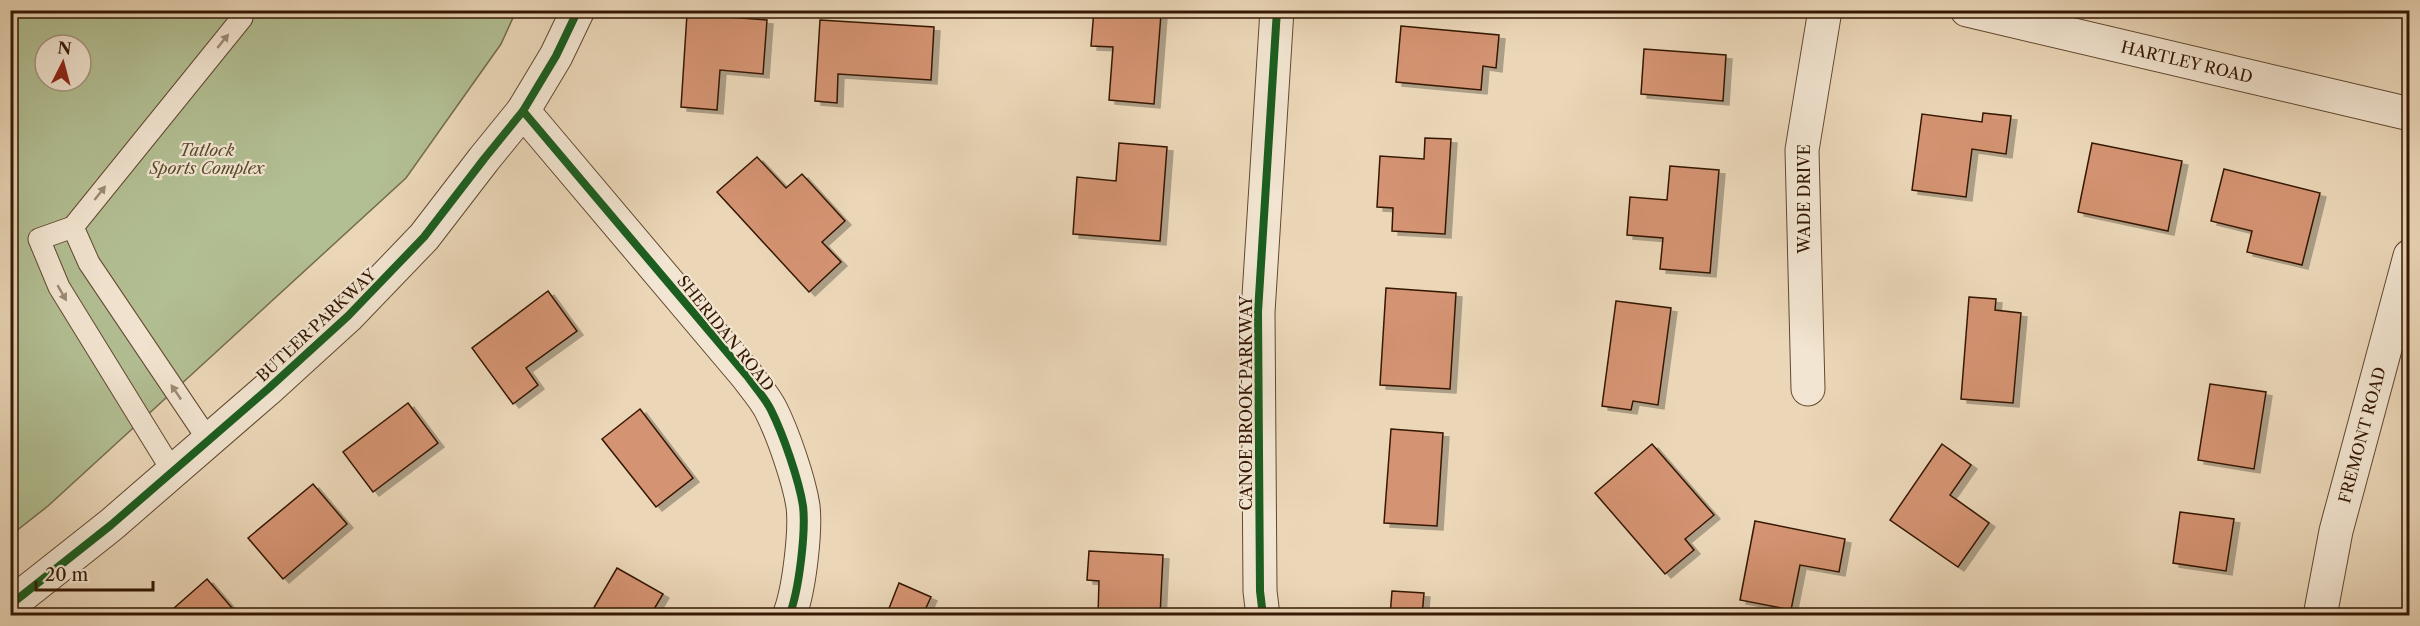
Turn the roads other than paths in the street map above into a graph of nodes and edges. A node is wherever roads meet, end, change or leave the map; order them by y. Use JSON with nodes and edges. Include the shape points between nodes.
{"nodes":[{"id":1,"x":578,"y":10,"type":"edge"},
{"id":2,"x":1277,"y":10,"type":"edge"},
{"id":3,"x":1825,"y":10,"type":"edge"},
{"id":4,"x":1967,"y":10,"type":"edge"},
{"id":5,"x":242,"y":18,"type":"dead end"},
{"id":6,"x":523,"y":111,"type":"junction"},
{"id":7,"x":2409,"y":114,"type":"edge"},
{"id":8,"x":73,"y":227,"type":"junction"},
{"id":9,"x":2409,"y":256,"type":"edge"},
{"id":10,"x":1808,"y":389,"type":"dead end"},
{"id":11,"x":209,"y":441,"type":"junction"},
{"id":12,"x":172,"y":472,"type":"junction"},
{"id":13,"x":10,"y":605,"type":"edge"},
{"id":14,"x":789,"y":615,"type":"edge"},
{"id":15,"x":1263,"y":615,"type":"edge"},
{"id":16,"x":2320,"y":615,"type":"edge"}],
"edges":[{"from":1,"to":6,"type":"street","name":"BUTLER PARKWAY"},
{"from":2,"to":15,"type":"street","name":"CANOE BROOK PARKWAY","via":[[1258,312]]},
{"from":3,"to":10,"type":"street","name":"WADE DRIVE","via":[[1802,150]]},
{"from":4,"to":7,"type":"street","name":"HARTLEY ROAD"},
{"from":8,"to":5,"type":"lane","one_way":true},
{"from":6,"to":11,"type":"street","name":"BUTLER PARKWAY","via":[[424,237],[348,316]]},
{"from":6,"to":14,"type":"street","name":"SHERIDAN ROAD","via":[[770,408],[787,449],[803,507],[801,562]]},
{"from":11,"to":8,"type":"lane","one_way":true,"via":[[89,263]]},
{"from":8,"to":12,"type":"lane","one_way":true,"via":[[39,239],[58,287]]},
{"from":9,"to":16,"type":"street","name":"FREMONT ROAD","via":[[2336,531]]},
{"from":11,"to":12,"type":"street","name":"BUTLER PARKWAY"},
{"from":12,"to":13,"type":"street","name":"BUTLER PARKWAY"}]}
